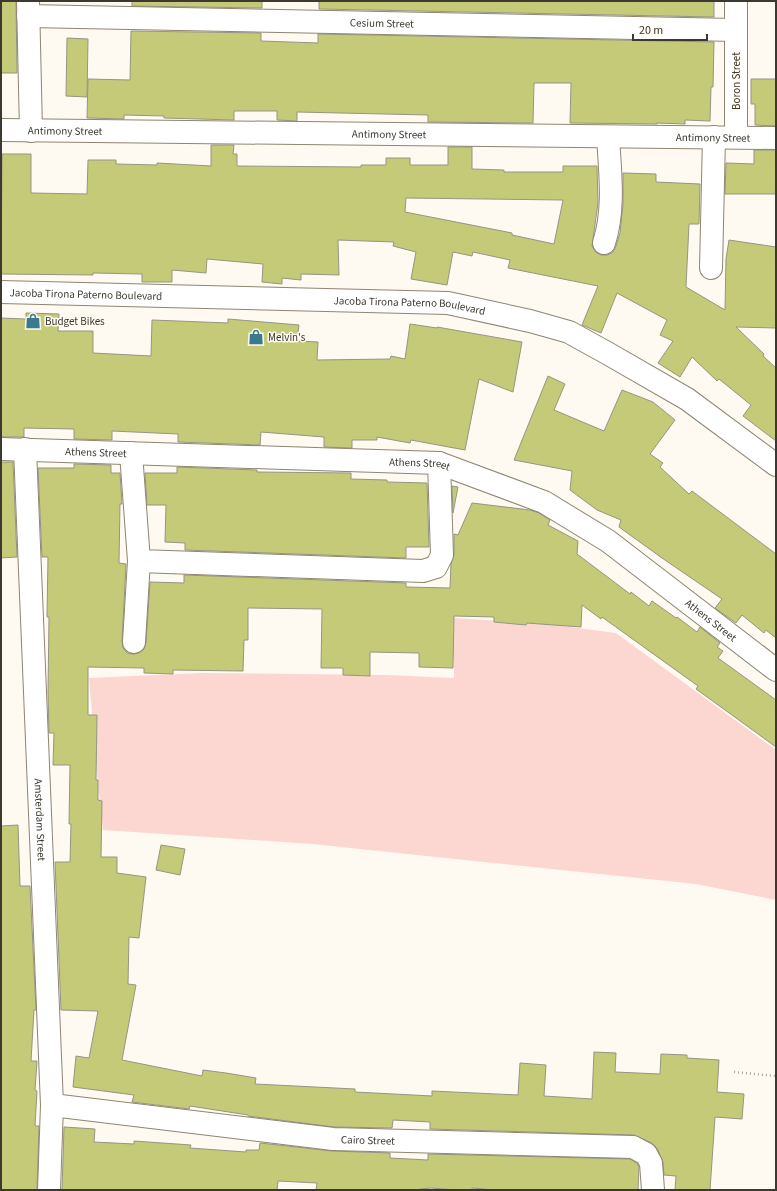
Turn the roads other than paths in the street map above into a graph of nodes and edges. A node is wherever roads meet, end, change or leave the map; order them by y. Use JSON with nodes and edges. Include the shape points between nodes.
{"nodes":[{"id":1,"x":736,"y":1,"type":"edge"},
{"id":2,"x":28,"y":9,"type":"edge"},
{"id":3,"x":736,"y":30,"type":"junction"},
{"id":4,"x":1,"y":130,"type":"edge"},
{"id":5,"x":31,"y":131,"type":"junction"},
{"id":6,"x":608,"y":137,"type":"junction"},
{"id":7,"x":714,"y":137,"type":"junction"},
{"id":8,"x":736,"y":137,"type":"junction"},
{"id":9,"x":776,"y":138,"type":"edge"},
{"id":10,"x":604,"y":242,"type":"dead end"},
{"id":11,"x":711,"y":268,"type":"dead end"},
{"id":12,"x":1,"y":292,"type":"edge"},
{"id":13,"x":1,"y":449,"type":"edge"},
{"id":14,"x":25,"y":449,"type":"junction"},
{"id":15,"x":131,"y":453,"type":"junction"},
{"id":16,"x":439,"y":463,"type":"junction"},
{"id":17,"x":776,"y":465,"type":"edge"},
{"id":18,"x":139,"y":561,"type":"junction"},
{"id":19,"x":134,"y":642,"type":"dead end"},
{"id":20,"x":776,"y":670,"type":"edge"},
{"id":21,"x":52,"y":1105,"type":"junction"},
{"id":22,"x":49,"y":1190,"type":"edge"},
{"id":23,"x":653,"y":1190,"type":"edge"}],
"edges":[{"from":1,"to":3,"type":"street","name":"Boron Street"},
{"from":2,"to":3,"type":"street","name":"Cesium Street"},
{"from":2,"to":5,"type":"street"},
{"from":3,"to":8,"type":"street","name":"Boron Street"},
{"from":4,"to":5,"type":"street","name":"Antimony Street"},
{"from":5,"to":6,"type":"street","name":"Antimony Street"},
{"from":6,"to":7,"type":"street","name":"Antimony Street"},
{"from":6,"to":10,"type":"street","via":[[610,194]]},
{"from":7,"to":8,"type":"street","name":"Antimony Street"},
{"from":7,"to":11,"type":"street"},
{"from":8,"to":9,"type":"street","name":"Antimony Street"},
{"from":12,"to":17,"type":"street","name":"Jacoba Tirona Paterno Boulevard","via":[[448,303],[569,332],[687,399]]},
{"from":13,"to":14,"type":"street","name":"Athens Street"},
{"from":14,"to":15,"type":"street","name":"Athens Street"},
{"from":14,"to":21,"type":"street","name":"Amsterdam Street"},
{"from":15,"to":16,"type":"street","name":"Athens Street"},
{"from":15,"to":18,"type":"street"},
{"from":16,"to":18,"type":"street","via":[[442,555],[436,567],[423,571]]},
{"from":16,"to":20,"type":"street","name":"Athens Street","via":[[544,502],[608,541]]},
{"from":18,"to":19,"type":"street"},
{"from":21,"to":22,"type":"street","name":"Amsterdam Street"},
{"from":21,"to":23,"type":"street","name":"Cairo Street","via":[[332,1139],[633,1147],[646,1154],[651,1163]]}]}
